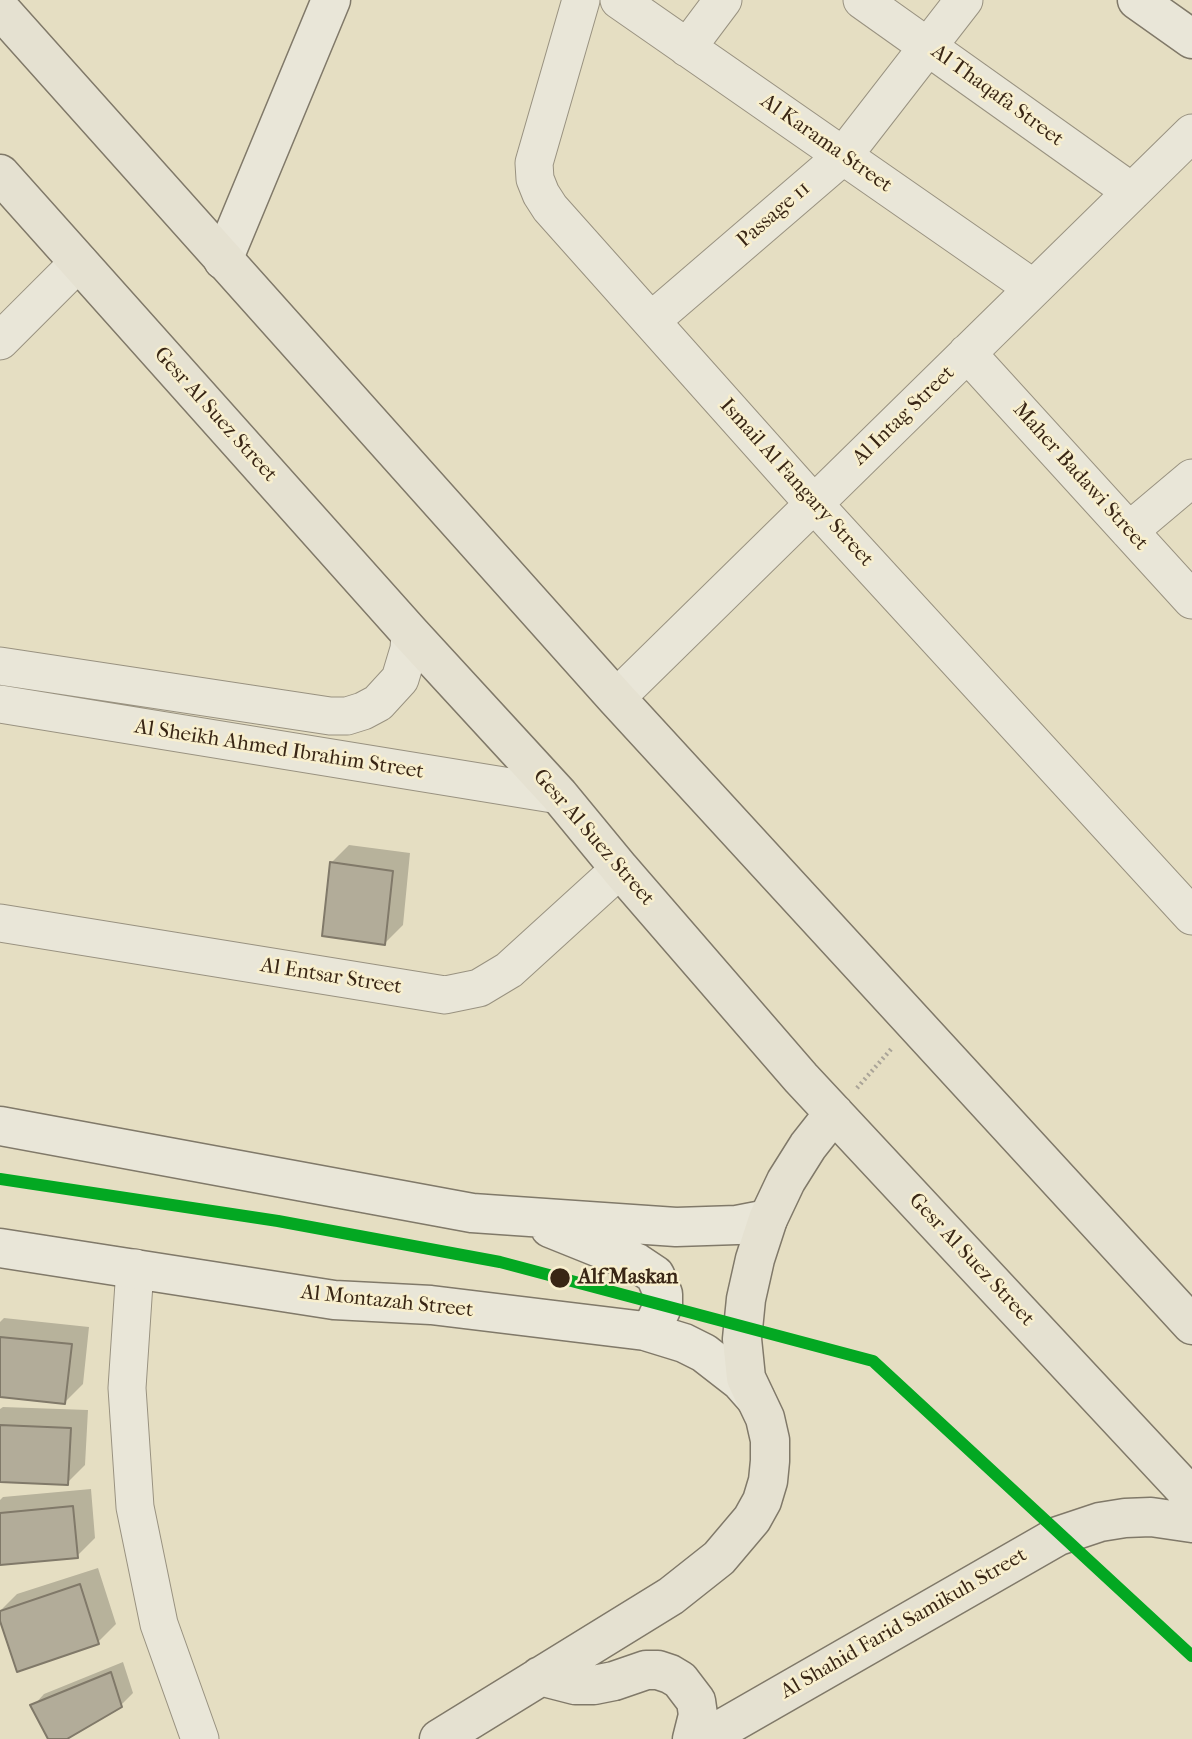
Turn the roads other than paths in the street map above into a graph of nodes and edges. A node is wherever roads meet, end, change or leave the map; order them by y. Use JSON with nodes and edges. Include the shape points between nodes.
{"nodes":[{"id":1,"x":581,"y":0,"type":"edge"},
{"id":2,"x":619,"y":0,"type":"edge"},
{"id":3,"x":723,"y":0,"type":"edge"},
{"id":4,"x":862,"y":0,"type":"edge"},
{"id":5,"x":964,"y":0,"type":"edge"},
{"id":6,"x":1137,"y":0,"type":"edge"},
{"id":7,"x":328,"y":2,"type":"edge"},
{"id":8,"x":0,"y":9,"type":"edge"},
{"id":9,"x":1192,"y":39,"type":"edge"},
{"id":10,"x":928,"y":47,"type":"junction"},
{"id":11,"x":687,"y":48,"type":"junction"},
{"id":12,"x":1192,"y":133,"type":"edge"},
{"id":13,"x":843,"y":156,"type":"junction"},
{"id":14,"x":0,"y":173,"type":"edge"},
{"id":15,"x":1132,"y":192,"type":"junction"},
{"id":16,"x":223,"y":260,"type":"junction"},
{"id":17,"x":79,"y":262,"type":"junction"},
{"id":18,"x":1033,"y":288,"type":"junction"},
{"id":19,"x":651,"y":321,"type":"junction"},
{"id":20,"x":0,"y":341,"type":"edge"},
{"id":21,"x":967,"y":354,"type":"junction"},
{"id":22,"x":1192,"y":478,"type":"edge"},
{"id":23,"x":814,"y":504,"type":"junction"},
{"id":24,"x":1129,"y":531,"type":"junction"},
{"id":25,"x":1192,"y":600,"type":"edge"},
{"id":26,"x":410,"y":634,"type":"junction"},
{"id":27,"x":0,"y":666,"type":"edge"},
{"id":28,"x":616,"y":698,"type":"junction"},
{"id":29,"x":0,"y":704,"type":"edge"},
{"id":30,"x":346,"y":716,"type":"junction"},
{"id":31,"x":363,"y":763,"type":"junction"},
{"id":32,"x":558,"y":795,"type":"junction"},
{"id":33,"x":620,"y":869,"type":"junction"},
{"id":34,"x":1192,"y":916,"type":"edge"},
{"id":35,"x":0,"y":923,"type":"edge"},
{"id":36,"x":834,"y":1112,"type":"junction"},
{"id":37,"x":0,"y":1126,"type":"edge"},
{"id":38,"x":525,"y":1217,"type":"junction"},
{"id":39,"x":768,"y":1219,"type":"junction"},
{"id":40,"x":0,"y":1248,"type":"edge"},
{"id":41,"x":135,"y":1268,"type":"junction"},
{"id":42,"x":1192,"y":1325,"type":"edge"},
{"id":43,"x":645,"y":1331,"type":"junction"},
{"id":44,"x":755,"y":1398,"type":"junction"},
{"id":45,"x":1192,"y":1497,"type":"edge"},
{"id":46,"x":1192,"y":1523,"type":"edge"},
{"id":47,"x":540,"y":1676,"type":"junction"},
{"id":48,"x":201,"y":1739,"type":"edge"},
{"id":49,"x":439,"y":1739,"type":"edge"},
{"id":50,"x":692,"y":1739,"type":"edge"},
{"id":51,"x":704,"y":1739,"type":"edge"}],
"edges":[{"from":1,"to":19,"type":"street","name":"Ismail Al Fangary Street","via":[[534,163],[535,179],[550,208]]},
{"from":2,"to":11,"type":"street","name":"Al Karama Street"},
{"from":3,"to":11,"type":"street"},
{"from":4,"to":10,"type":"street","name":"Al Thaqafa Street"},
{"from":5,"to":10,"type":"street","name":"Passage 11"},
{"from":6,"to":9,"type":"street"},
{"from":7,"to":16,"type":"street"},
{"from":8,"to":16,"type":"main road"},
{"from":10,"to":13,"type":"street","name":"Passage 11"},
{"from":10,"to":15,"type":"street","name":"Al Thaqafa Street"},
{"from":11,"to":13,"type":"street","name":"Al Karama Street"},
{"from":12,"to":15,"type":"street","name":"Al Intag Street"},
{"from":13,"to":18,"type":"street","name":"Al Karama Street"},
{"from":13,"to":19,"type":"street","name":"Passage 11"},
{"from":14,"to":17,"type":"main road","name":"Gesr Al Suez Street"},
{"from":15,"to":18,"type":"street","name":"Al Intag Street"},
{"from":16,"to":28,"type":"main road"},
{"from":17,"to":20,"type":"street"},
{"from":17,"to":26,"type":"main road","name":"Gesr Al Suez Street"},
{"from":18,"to":21,"type":"street","name":"Al Intag Street"},
{"from":19,"to":23,"type":"street","name":"Ismail Al Fangary Street"},
{"from":21,"to":23,"type":"street","name":"Al Intag Street"},
{"from":21,"to":24,"type":"street","name":"Maher Badawi Street"},
{"from":22,"to":24,"type":"street"},
{"from":23,"to":28,"type":"street","name":"Al Intag Street"},
{"from":23,"to":34,"type":"street","name":"Ismail Al Fangary Street"},
{"from":24,"to":25,"type":"street","name":"Maher Badawi Street"},
{"from":26,"to":30,"type":"street","name":"Al Sheikh Ahmed Ibrahim Street","via":[[400,679],[378,703]]},
{"from":26,"to":32,"type":"main road","name":"Gesr Al Suez Street"},
{"from":27,"to":30,"type":"street","name":"Al Sheikh Ahmed Ibrahim Street"},
{"from":28,"to":42,"type":"main road"},
{"from":29,"to":31,"type":"street","name":"Al Sheikh Ahmed Ibrahim Street"},
{"from":30,"to":31,"type":"street","via":[[363,730],[367,741]]},
{"from":31,"to":32,"type":"street","name":"Al Sheikh Ahmed Ibrahim Street"},
{"from":32,"to":33,"type":"main road","name":"Gesr Al Suez Street"},
{"from":33,"to":35,"type":"street","name":"Al Entsar Street","via":[[509,970],[479,988],[445,995]]},
{"from":33,"to":36,"type":"main road","name":"Gesr Al Suez Street"},
{"from":36,"to":39,"type":"main road","via":[[800,1157]]},
{"from":36,"to":45,"type":"main road","name":"Gesr Al Suez Street"},
{"from":37,"to":38,"type":"street","via":[[435,1208]]},
{"from":38,"to":39,"type":"street","via":[[676,1227]]},
{"from":38,"to":43,"type":"street","via":[[637,1263],[655,1275],[663,1305],[654,1325]]},
{"from":39,"to":44,"type":"main road","via":[[746,1299],[742,1339],[746,1378]]},
{"from":40,"to":41,"type":"street","name":"Al Montazah Street"},
{"from":41,"to":43,"type":"street","name":"Al Montazah Street","via":[[334,1300],[431,1305]]},
{"from":41,"to":48,"type":"street","via":[[127,1388],[135,1507],[159,1624]]},
{"from":43,"to":44,"type":"street","name":"Al Montazah Street","via":[[704,1353]]},
{"from":44,"to":47,"type":"main road","via":[[765,1418],[771,1461],[762,1501],[752,1519],[696,1578]]},
{"from":46,"to":51,"type":"main road","name":"Al Shahid Farid Samikuh Street","via":[[1125,1518],[1058,1536]]},
{"from":47,"to":49,"type":"main road"},
{"from":47,"to":50,"type":"main road","via":[[594,1685],[646,1671],[670,1674],[681,1679],[696,1701]]}]}
